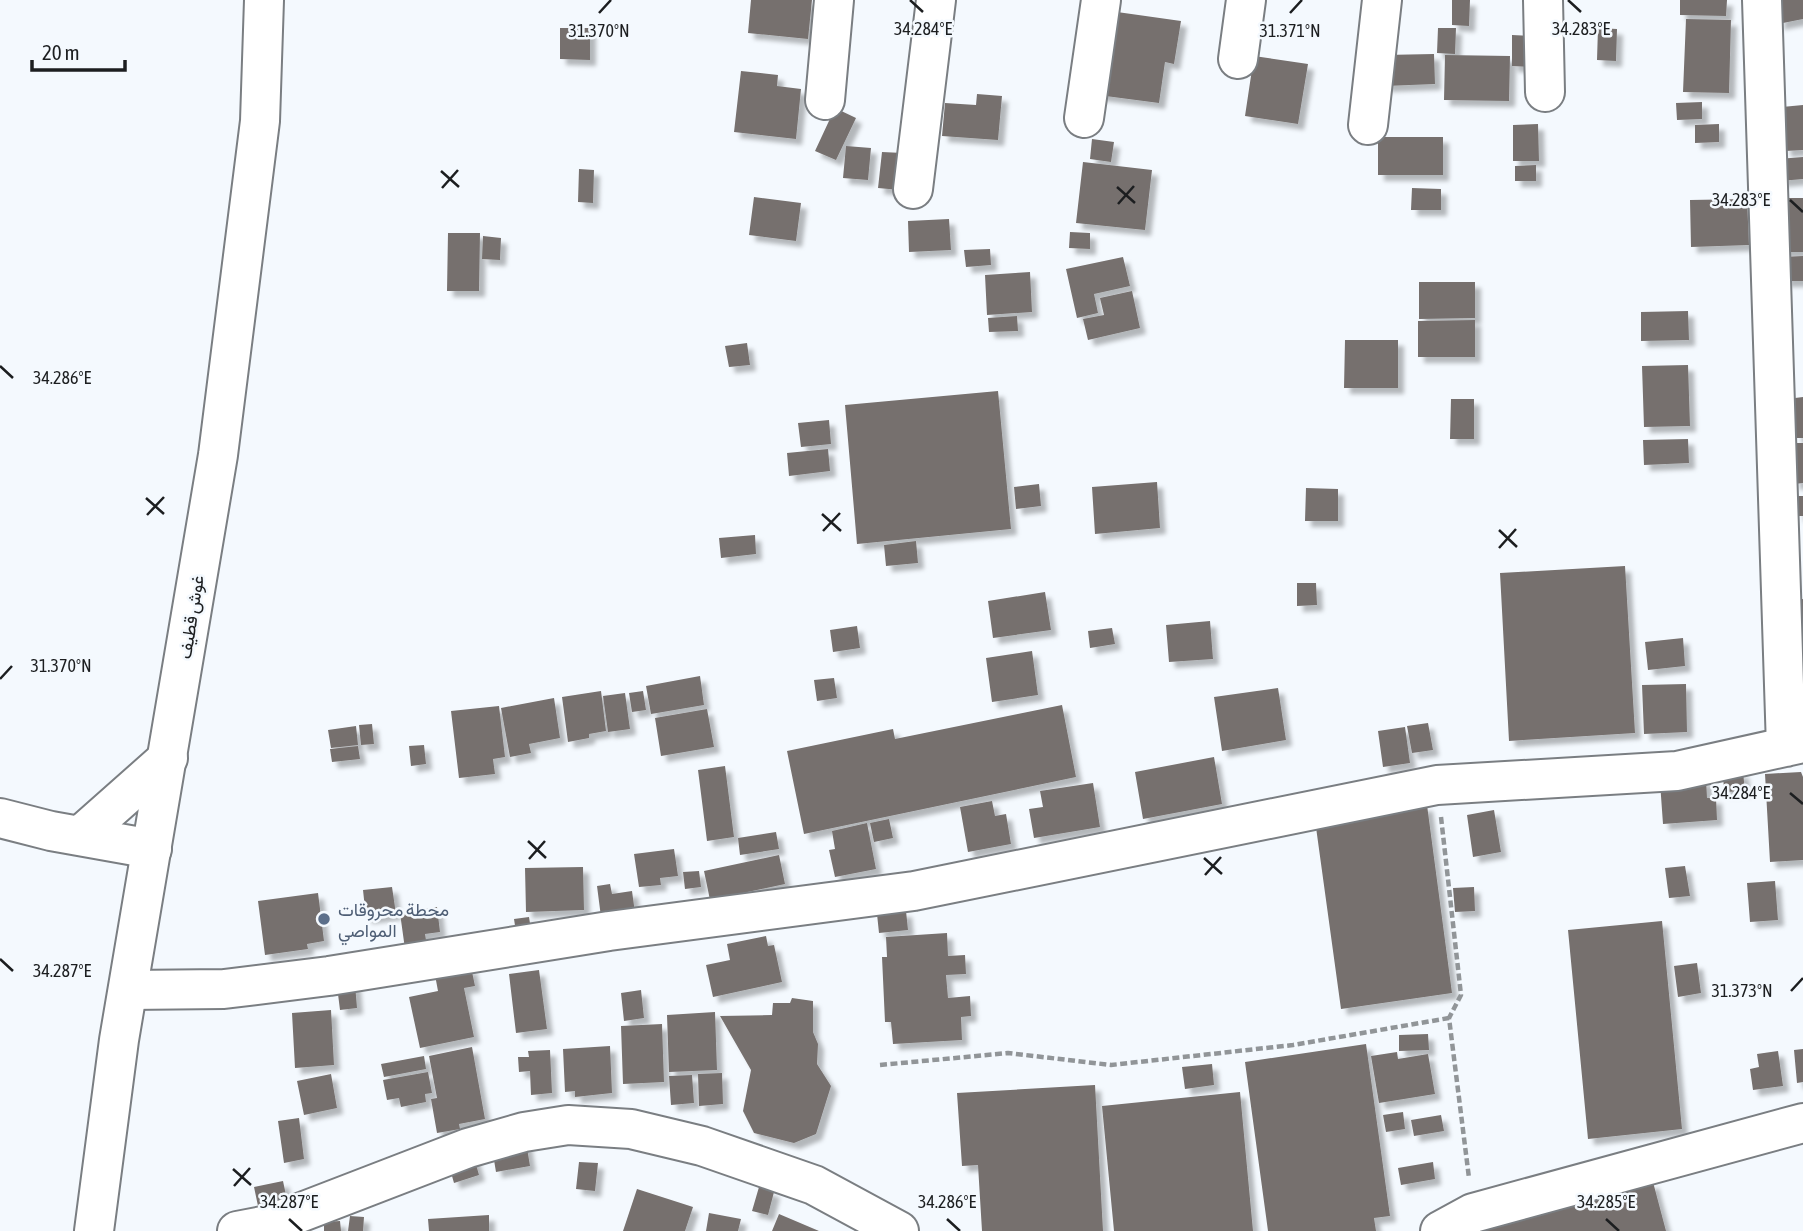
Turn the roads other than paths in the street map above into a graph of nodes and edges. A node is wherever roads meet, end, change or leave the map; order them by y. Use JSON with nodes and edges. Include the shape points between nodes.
{"nodes":[{"id":1,"x":264,"y":0,"type":"edge"},
{"id":2,"x":834,"y":0,"type":"edge"},
{"id":3,"x":936,"y":0,"type":"edge"},
{"id":4,"x":1101,"y":0,"type":"edge"},
{"id":5,"x":1246,"y":0,"type":"edge"},
{"id":6,"x":1382,"y":0,"type":"edge"},
{"id":7,"x":1543,"y":0,"type":"edge"},
{"id":8,"x":1762,"y":0,"type":"edge"},
{"id":9,"x":1238,"y":59,"type":"dead end"},
{"id":10,"x":1545,"y":92,"type":"dead end"},
{"id":11,"x":825,"y":100,"type":"dead end"},
{"id":12,"x":1084,"y":118,"type":"dead end"},
{"id":13,"x":1367,"y":125,"type":"dead end"},
{"id":14,"x":913,"y":189,"type":"dead end"},
{"id":15,"x":1795,"y":745,"type":"edge"},
{"id":16,"x":168,"y":758,"type":"junction"},
{"id":17,"x":0,"y":818,"type":"edge"},
{"id":18,"x":80,"y":836,"type":"junction"},
{"id":19,"x":152,"y":849,"type":"junction"},
{"id":20,"x":128,"y":990,"type":"junction"},
{"id":21,"x":1803,"y":1123,"type":"edge"},
{"id":22,"x":94,"y":1231,"type":"edge"},
{"id":23,"x":114,"y":1231,"type":"edge"},
{"id":24,"x":237,"y":1231,"type":"edge"},
{"id":25,"x":899,"y":1231,"type":"edge"},
{"id":26,"x":1440,"y":1231,"type":"edge"}],
"edges":[{"from":1,"to":16,"type":"street","name":"غوش قطيف","via":[[260,121],[220,442]]},
{"from":2,"to":11,"type":"street"},
{"from":3,"to":14,"type":"street"},
{"from":4,"to":12,"type":"street"},
{"from":5,"to":9,"type":"street"},
{"from":6,"to":13,"type":"street"},
{"from":7,"to":10,"type":"street"},
{"from":8,"to":15,"type":"street"},
{"from":15,"to":20,"type":"street","via":[[1677,771],[1437,785],[914,891],[609,931],[329,976],[225,989]]},
{"from":16,"to":18,"type":"street"},
{"from":16,"to":19,"type":"street","name":"غوش قطيف"},
{"from":17,"to":18,"type":"street"},
{"from":18,"to":19,"type":"street"},
{"from":19,"to":20,"type":"street","name":"غوش قطيف"},
{"from":20,"to":22,"type":"street","name":"غوش قطيف"},
{"from":21,"to":26,"type":"street","via":[[1473,1213]]},
{"from":22,"to":23,"type":"street"},
{"from":24,"to":25,"type":"street","via":[[268,1225],[468,1148],[568,1125],[631,1129],[702,1146],[814,1185]]}]}
